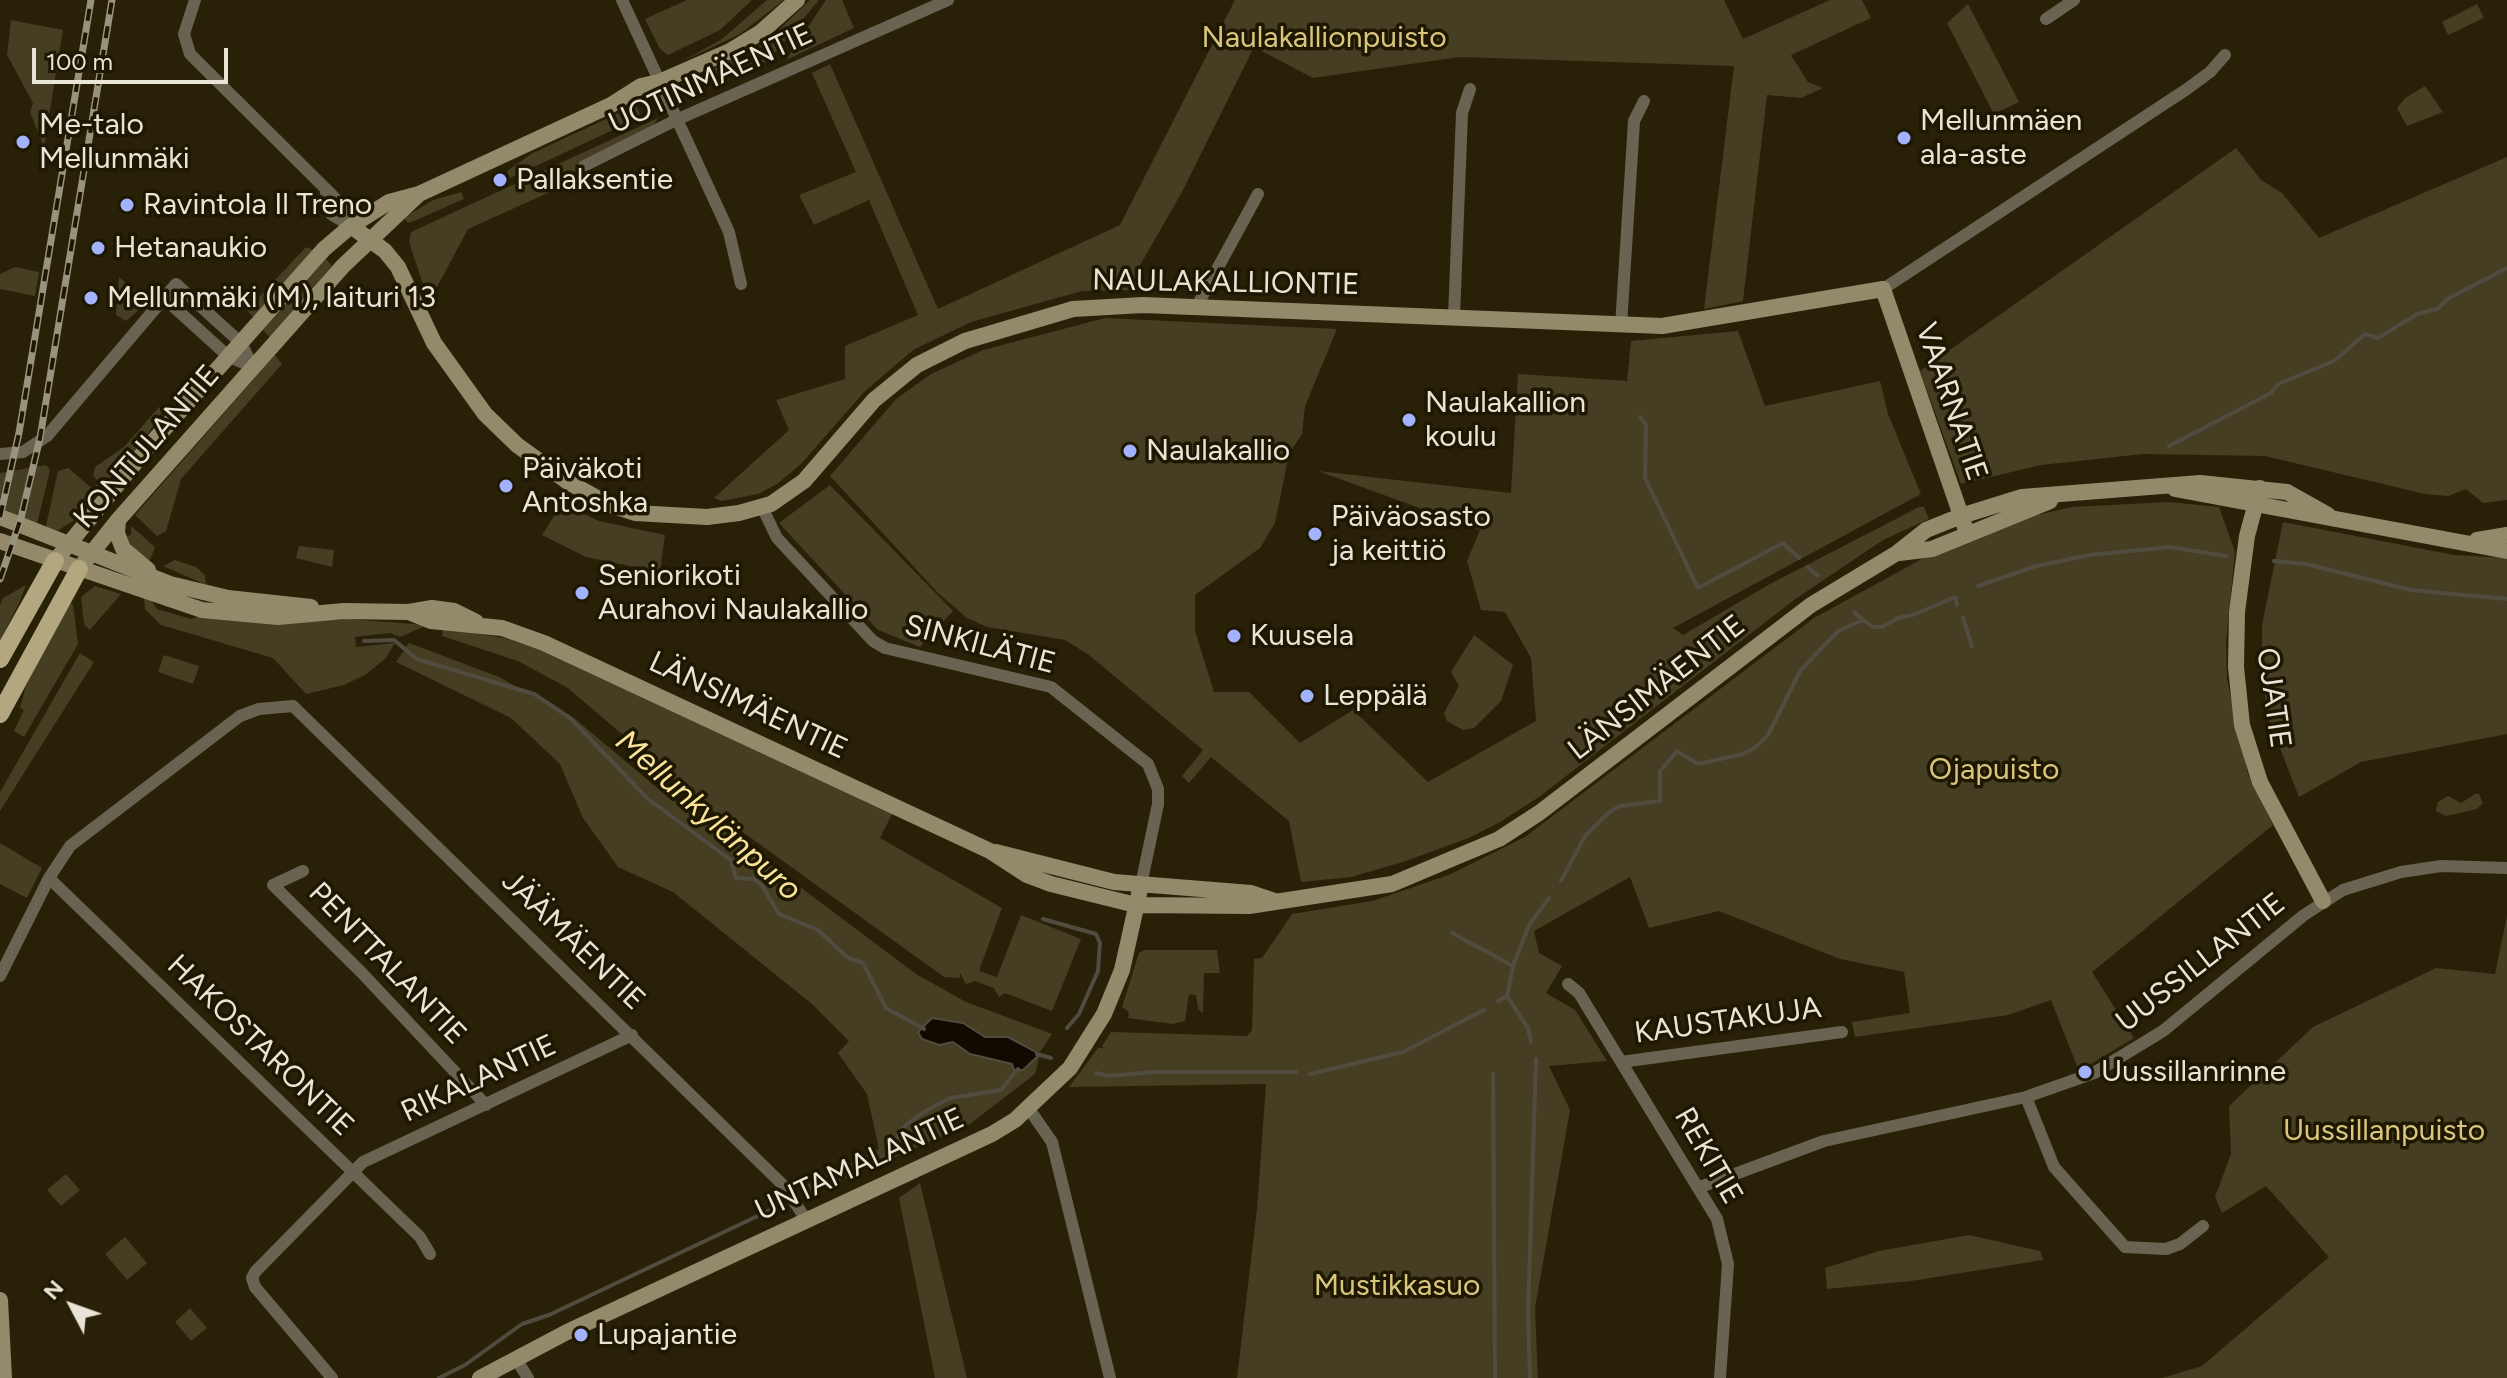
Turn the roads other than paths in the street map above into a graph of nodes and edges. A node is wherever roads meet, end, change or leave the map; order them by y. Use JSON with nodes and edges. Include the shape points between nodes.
{"nodes":[{"id":1,"x":195,"y":0,"type":"edge"},
{"id":2,"x":622,"y":0,"type":"edge"},
{"id":3,"x":797,"y":0,"type":"edge"},
{"id":4,"x":948,"y":0,"type":"edge"},
{"id":5,"x":2074,"y":0,"type":"edge"},
{"id":6,"x":2046,"y":19,"type":"dead end"},
{"id":7,"x":2225,"y":55,"type":"dead end"},
{"id":8,"x":659,"y":82,"type":"junction"},
{"id":9,"x":1470,"y":89,"type":"dead end"},
{"id":10,"x":1644,"y":101,"type":"dead end"},
{"id":11,"x":676,"y":120,"type":"junction"},
{"id":12,"x":584,"y":166,"type":"dead end"},
{"id":13,"x":419,"y":194,"type":"junction"},
{"id":14,"x":1258,"y":194,"type":"dead end"},
{"id":15,"x":351,"y":226,"type":"junction"},
{"id":16,"x":369,"y":239,"type":"junction"},
{"id":17,"x":741,"y":284,"type":"dead end"},
{"id":18,"x":1883,"y":289,"type":"junction"},
{"id":19,"x":164,"y":298,"type":"junction"},
{"id":20,"x":1197,"y":306,"type":"junction"},
{"id":21,"x":1454,"y":317,"type":"junction"},
{"id":22,"x":1621,"y":326,"type":"junction"},
{"id":23,"x":241,"y":343,"type":"junction"},
{"id":24,"x":229,"y":357,"type":"junction"},
{"id":25,"x":253,"y":367,"type":"junction"},
{"id":26,"x":0,"y":454,"type":"edge"},
{"id":27,"x":2164,"y":487,"type":"junction"},
{"id":28,"x":2260,"y":488,"type":"junction"},
{"id":29,"x":2072,"y":492,"type":"junction"},
{"id":30,"x":2255,"y":505,"type":"junction"},
{"id":31,"x":762,"y":507,"type":"junction"},
{"id":32,"x":2328,"y":515,"type":"junction"},
{"id":33,"x":1961,"y":516,"type":"junction"},
{"id":34,"x":0,"y":517,"type":"edge"},
{"id":35,"x":118,"y":520,"type":"junction"},
{"id":36,"x":1967,"y":533,"type":"junction"},
{"id":37,"x":2507,"y":535,"type":"edge"},
{"id":38,"x":0,"y":541,"type":"edge"},
{"id":39,"x":2467,"y":541,"type":"junction"},
{"id":40,"x":67,"y":545,"type":"junction"},
{"id":41,"x":2507,"y":551,"type":"edge"},
{"id":42,"x":1897,"y":553,"type":"junction"},
{"id":43,"x":55,"y":561,"type":"junction"},
{"id":44,"x":85,"y":562,"type":"junction"},
{"id":45,"x":170,"y":584,"type":"junction"},
{"id":46,"x":344,"y":611,"type":"junction"},
{"id":47,"x":0,"y":659,"type":"edge"},
{"id":48,"x":0,"y":714,"type":"edge"},
{"id":49,"x":990,"y":851,"type":"junction"},
{"id":50,"x":2507,"y":868,"type":"edge"},
{"id":51,"x":303,"y":871,"type":"dead end"},
{"id":52,"x":49,"y":878,"type":"junction"},
{"id":53,"x":1141,"y":885,"type":"junction"},
{"id":54,"x":1275,"y":901,"type":"junction"},
{"id":55,"x":2323,"y":901,"type":"junction"},
{"id":56,"x":1136,"y":905,"type":"junction"},
{"id":57,"x":0,"y":976,"type":"edge"},
{"id":58,"x":1568,"y":984,"type":"dead end"},
{"id":59,"x":1842,"y":1032,"type":"dead end"},
{"id":60,"x":632,"y":1035,"type":"junction"},
{"id":61,"x":1621,"y":1062,"type":"junction"},
{"id":62,"x":2026,"y":1097,"type":"junction"},
{"id":63,"x":486,"y":1105,"type":"junction"},
{"id":64,"x":1029,"y":1109,"type":"junction"},
{"id":65,"x":352,"y":1172,"type":"junction"},
{"id":66,"x":1700,"y":1187,"type":"junction"},
{"id":67,"x":807,"y":1221,"type":"junction"},
{"id":68,"x":2203,"y":1226,"type":"dead end"},
{"id":69,"x":430,"y":1254,"type":"dead end"},
{"id":70,"x":0,"y":1300,"type":"edge"},
{"id":71,"x":516,"y":1359,"type":"junction"},
{"id":72,"x":4,"y":1378,"type":"edge"},
{"id":73,"x":332,"y":1378,"type":"edge"},
{"id":74,"x":480,"y":1378,"type":"edge"},
{"id":75,"x":528,"y":1378,"type":"edge"},
{"id":76,"x":1110,"y":1378,"type":"edge"},
{"id":77,"x":1720,"y":1378,"type":"edge"}],
"edges":[{"from":1,"to":15,"type":"street","via":[[184,34],[190,54],[342,205]]},
{"from":2,"to":8,"type":"street"},
{"from":3,"to":8,"type":"main road","via":[[746,42]]},
{"from":4,"to":11,"type":"street","name":"UOTINMÄENTIE"},
{"from":5,"to":6,"type":"street"},
{"from":7,"to":18,"type":"street","name":"NAULAKALLIONTIE","via":[[2187,89]]},
{"from":8,"to":11,"type":"street"},
{"from":8,"to":13,"type":"main road"},
{"from":9,"to":21,"type":"street","via":[[1462,113]]},
{"from":10,"to":22,"type":"street","via":[[1634,121]]},
{"from":11,"to":12,"type":"street","name":"UOTINMÄENTIE"},
{"from":11,"to":17,"type":"street","via":[[729,232]]},
{"from":13,"to":15,"type":"main road","name":"KONTULANTIE","via":[[389,202]]},
{"from":13,"to":16,"type":"main road","name":"KONTULANTIE"},
{"from":14,"to":20,"type":"street"},
{"from":15,"to":16,"type":"main road","name":"NAULAKALLIONTIE"},
{"from":15,"to":23,"type":"main road","name":"KONTULANTIE"},
{"from":16,"to":25,"type":"main road","name":"KONTULANTIE"},
{"from":16,"to":31,"type":"main road","name":"NAULAKALLIONTIE","via":[[398,267],[434,343],[465,390],[517,445],[558,476],[610,505],[648,515],[707,517]]},
{"from":18,"to":22,"type":"main road","name":"NAULAKALLIONTIE","via":[[1683,324]]},
{"from":18,"to":33,"type":"main road","name":"VAARNATIE"},
{"from":19,"to":23,"type":"street","via":[[176,284]]},
{"from":19,"to":24,"type":"street"},
{"from":19,"to":26,"type":"street","via":[[58,425],[23,452]]},
{"from":20,"to":21,"type":"main road","name":"NAULAKALLIONTIE"},
{"from":20,"to":31,"type":"main road","name":"NAULAKALLIONTIE","via":[[1088,306],[950,347],[886,389],[804,481]]},
{"from":21,"to":22,"type":"main road","name":"NAULAKALLIONTIE"},
{"from":23,"to":24,"type":"main road","name":"KONTULANTIE"},
{"from":23,"to":25,"type":"street"},
{"from":24,"to":25,"type":"street"},
{"from":24,"to":40,"type":"main road","name":"KONTULANTIE"},
{"from":25,"to":35,"type":"main road","name":"KONTULANTIE"},
{"from":27,"to":28,"type":"main road","name":"LÄNSIMÄENTIE","via":[[2200,483]]},
{"from":27,"to":29,"type":"main road","name":"LÄNSIMÄENTIE"},
{"from":27,"to":30,"type":"main road","name":"LÄNSIMÄENTIE"},
{"from":28,"to":30,"type":"main road","name":"OJATIE"},
{"from":28,"to":32,"type":"main road","name":"LÄNSIMÄENTIE","via":[[2296,495]]},
{"from":29,"to":33,"type":"main road","name":"LÄNSIMÄENTIE","via":[[2022,497]]},
{"from":29,"to":36,"type":"main road","name":"LÄNSIMÄENTIE"},
{"from":30,"to":32,"type":"main road","name":"LÄNSIMÄENTIE"},
{"from":30,"to":55,"type":"main road","name":"OJATIE","via":[[2237,612],[2242,725],[2260,782]]},
{"from":31,"to":53,"type":"street","name":"SINKILÄTIE","via":[[777,538],[873,641],[1051,687],[1148,764],[1158,804]]},
{"from":32,"to":39,"type":"main road","name":"LÄNSIMÄENTIE"},
{"from":33,"to":36,"type":"main road","name":"VAARNATIE"},
{"from":33,"to":42,"type":"main road","name":"LÄNSIMÄENTIE","via":[[1926,530]]},
{"from":34,"to":40,"type":"main road","name":"LÄNSIMÄENTIE"},
{"from":35,"to":44,"type":"main road","name":"KONTULANTIE"},
{"from":35,"to":45,"type":"main road","via":[[123,549]]},
{"from":36,"to":42,"type":"main road","name":"LÄNSIMÄENTIE","via":[[1932,549]]},
{"from":37,"to":39,"type":"main road","name":"LÄNSIMÄENTIE"},
{"from":38,"to":43,"type":"main road","name":"LÄNSIMÄENTIE"},
{"from":39,"to":41,"type":"main road","name":"LÄNSIMÄENTIE"},
{"from":40,"to":43,"type":"main road","name":"KONTULANTIE"},
{"from":40,"to":44,"type":"main road","name":"LÄNSIMÄENTIE"},
{"from":42,"to":54,"type":"main road","name":"LÄNSIMÄENTIE","via":[[1811,605],[1499,839],[1448,862],[1389,876],[1352,892]]},
{"from":43,"to":44,"type":"main road","name":"LÄNSIMÄENTIE"},
{"from":43,"to":47,"type":"main road","name":"KONTULANTIE"},
{"from":44,"to":45,"type":"main road","name":"LÄNSIMÄENTIE"},
{"from":44,"to":46,"type":"main road","name":"LÄNSIMÄENTIE","via":[[180,605],[225,614],[278,617]]},
{"from":44,"to":48,"type":"main road","name":"KONTULANTIE"},
{"from":45,"to":46,"type":"main road","name":"LÄNSIMÄENTIE","via":[[228,598]]},
{"from":46,"to":49,"type":"main road","name":"LÄNSIMÄENTIE","via":[[409,612],[431,621],[477,623],[530,638]]},
{"from":49,"to":53,"type":"main road","name":"LÄNSIMÄENTIE"},
{"from":49,"to":56,"type":"main road","name":"LÄNSIMÄENTIE","via":[[1051,884]]},
{"from":50,"to":55,"type":"street","name":"UUSSILLANTIE","via":[[2441,866],[2401,872]]},
{"from":51,"to":63,"type":"street","name":"PENTTALANTIE","via":[[273,885]]},
{"from":52,"to":57,"type":"street"},
{"from":52,"to":60,"type":"street","name":"JÄÄMÄENTIE","via":[[61,856],[82,836],[217,732],[248,713],[293,706]]},
{"from":52,"to":65,"type":"street","name":"HAKOSTARONTIE"},
{"from":53,"to":54,"type":"main road","name":"LÄNSIMÄENTIE","via":[[1251,893]]},
{"from":53,"to":56,"type":"main road","name":"UNTAMALANTIE"},
{"from":54,"to":56,"type":"main road","name":"LÄNSIMÄENTIE","via":[[1249,906]]},
{"from":55,"to":62,"type":"street","name":"UUSSILLANTIE","via":[[2163,1031],[2100,1070]]},
{"from":56,"to":64,"type":"main road","name":"UNTAMALANTIE","via":[[1122,970],[1104,1014],[1070,1068]]},
{"from":58,"to":61,"type":"street","name":"REKITIE","via":[[1579,993]]},
{"from":59,"to":61,"type":"street","name":"KAUSTAKUJA"},
{"from":60,"to":63,"type":"street","name":"RIKALANTIE"},
{"from":60,"to":67,"type":"street","name":"JÄÄMÄENTIE","via":[[784,1186]]},
{"from":61,"to":66,"type":"street","name":"REKITIE"},
{"from":62,"to":66,"type":"street","name":"UUSSILLANTIE","via":[[1836,1138]]},
{"from":62,"to":68,"type":"street","via":[[2054,1167],[2125,1247],[2166,1249]]},
{"from":63,"to":65,"type":"street","name":"RIKALANTIE","via":[[363,1162]]},
{"from":64,"to":67,"type":"main road","name":"UNTAMALANTIE","via":[[992,1134]]},
{"from":64,"to":76,"type":"street","via":[[1052,1142]]},
{"from":65,"to":69,"type":"street","name":"HAKOSTARONTIE","via":[[420,1237]]},
{"from":65,"to":73,"type":"street","name":"RIKALANTIE","via":[[252,1278]]},
{"from":66,"to":77,"type":"street","name":"REKITIE","via":[[1717,1219],[1728,1264]]},
{"from":67,"to":71,"type":"main road","name":"UNTAMALANTIE"},
{"from":70,"to":72,"type":"main road"},
{"from":71,"to":74,"type":"main road","name":"UNTAMALANTIE"},
{"from":71,"to":75,"type":"street"}]}
